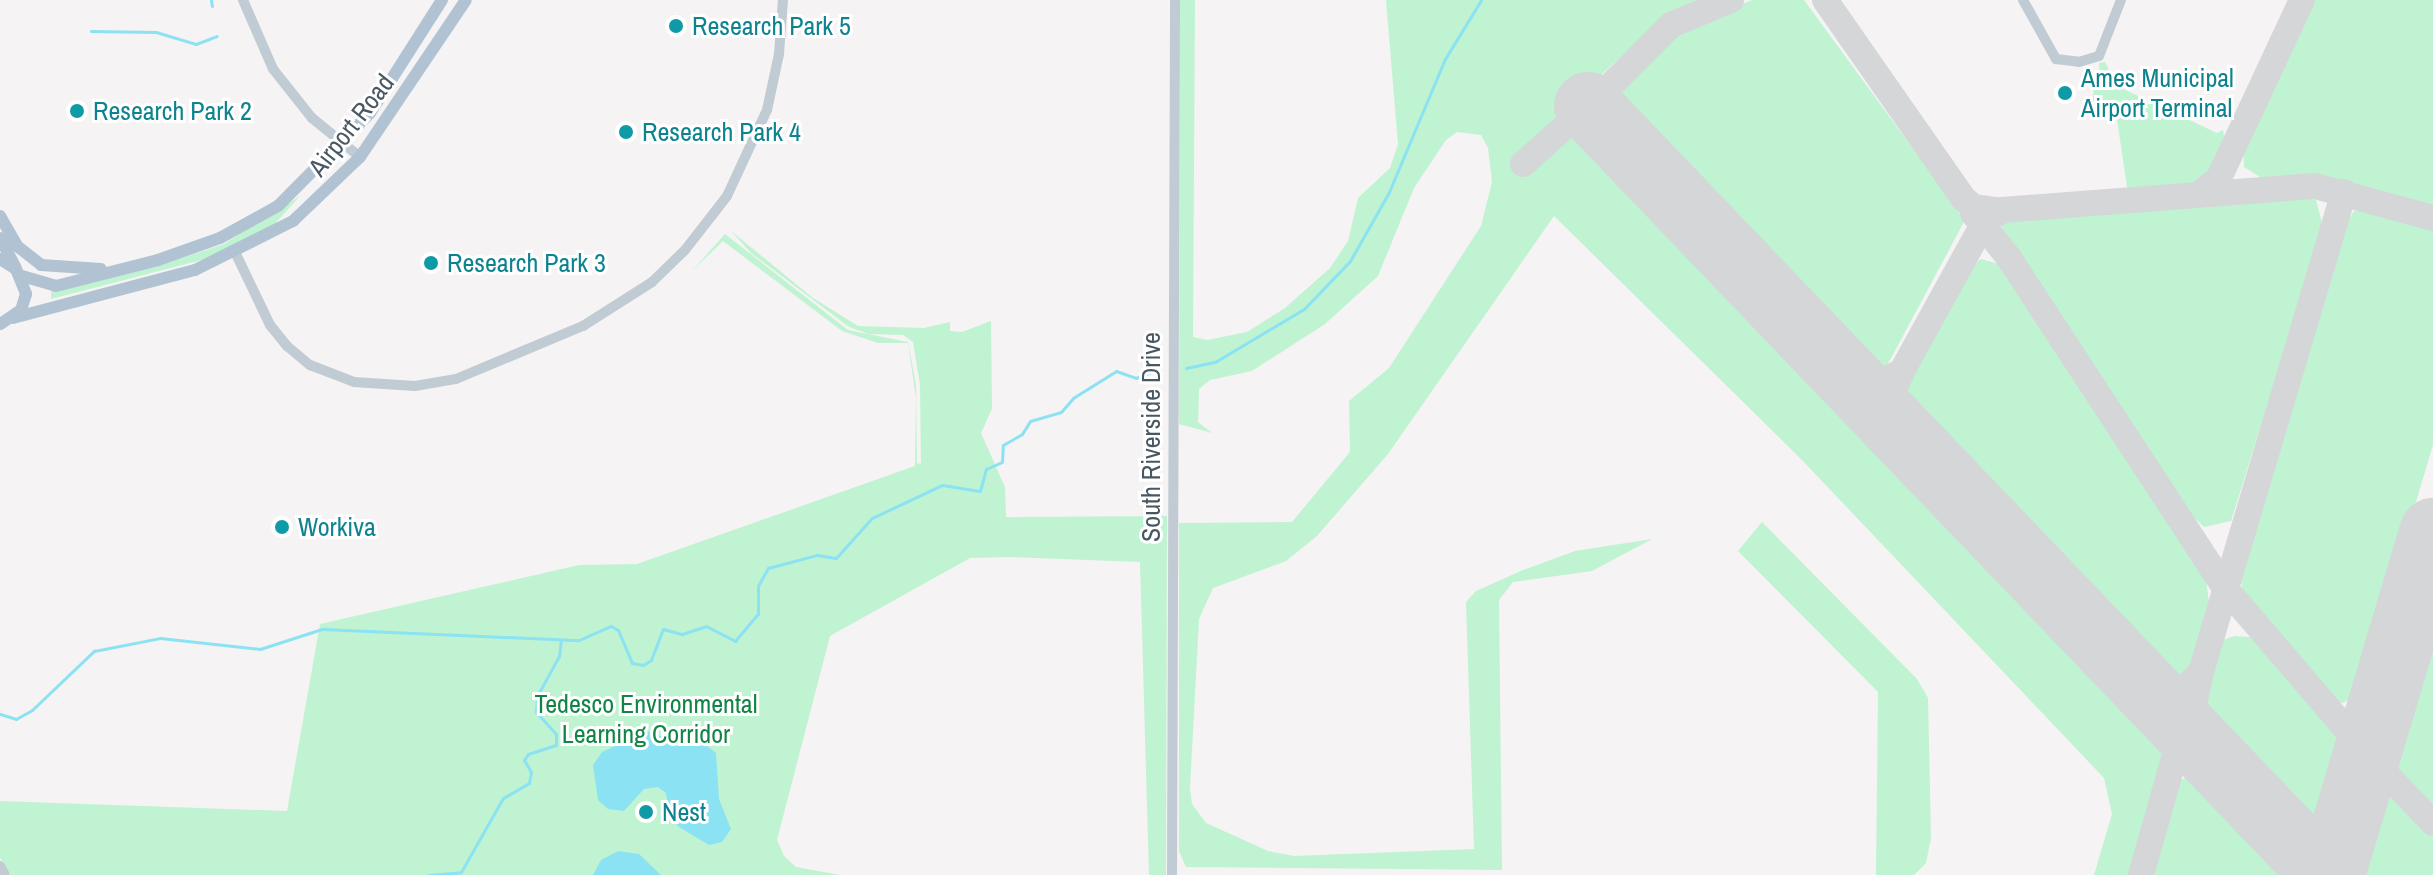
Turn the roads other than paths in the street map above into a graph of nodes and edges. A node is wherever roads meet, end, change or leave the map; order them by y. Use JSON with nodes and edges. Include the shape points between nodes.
{"nodes":[{"id":1,"x":243,"y":0,"type":"edge"},
{"id":2,"x":442,"y":0,"type":"edge"},
{"id":3,"x":466,"y":0,"type":"edge"},
{"id":4,"x":783,"y":0,"type":"edge"},
{"id":5,"x":1175,"y":0,"type":"edge"},
{"id":6,"x":2023,"y":0,"type":"edge"},
{"id":7,"x":2121,"y":0,"type":"edge"},
{"id":8,"x":344,"y":145,"type":"junction"},
{"id":9,"x":360,"y":157,"type":"junction"},
{"id":10,"x":0,"y":216,"type":"edge"},
{"id":11,"x":0,"y":238,"type":"edge"},
{"id":12,"x":236,"y":254,"type":"junction"},
{"id":13,"x":0,"y":259,"type":"edge"},
{"id":14,"x":124,"y":267,"type":"junction"},
{"id":15,"x":19,"y":272,"type":"junction"},
{"id":16,"x":5,"y":324,"type":"edge"},
{"id":17,"x":0,"y":866,"type":"edge"},
{"id":18,"x":5,"y":875,"type":"edge"},
{"id":19,"x":1172,"y":875,"type":"edge"}],
"edges":[{"from":1,"to":8,"type":"street","via":[[273,69],[312,118]]},
{"from":2,"to":8,"type":"main road","name":"Airport Road"},
{"from":3,"to":9,"type":"main road","name":"Airport Road"},
{"from":4,"to":12,"type":"street","via":[[767,110],[727,196],[652,282],[573,331],[456,379],[415,386],[354,382],[310,365],[287,346],[270,325]]},
{"from":5,"to":19,"type":"street","name":"South Riverside Drive"},
{"from":6,"to":7,"type":"street","via":[[2056,59],[2079,62],[2099,56]]},
{"from":8,"to":9,"type":"street"},
{"from":8,"to":14,"type":"main road","name":"Airport Road","via":[[307,183],[245,226],[190,250]]},
{"from":9,"to":12,"type":"main road","name":"Airport Road","via":[[293,221]]},
{"from":10,"to":14,"type":"main road","via":[[17,246],[41,265],[74,271]]},
{"from":11,"to":15,"type":"main road"},
{"from":12,"to":16,"type":"main road","name":"Airport Road","via":[[162,281],[87,295]]},
{"from":13,"to":15,"type":"main road","name":"Airport Road"},
{"from":14,"to":15,"type":"main road","name":"Airport Road","via":[[56,286]]},
{"from":15,"to":16,"type":"main road","via":[[24,302]]},
{"from":17,"to":18,"type":"street"}]}
